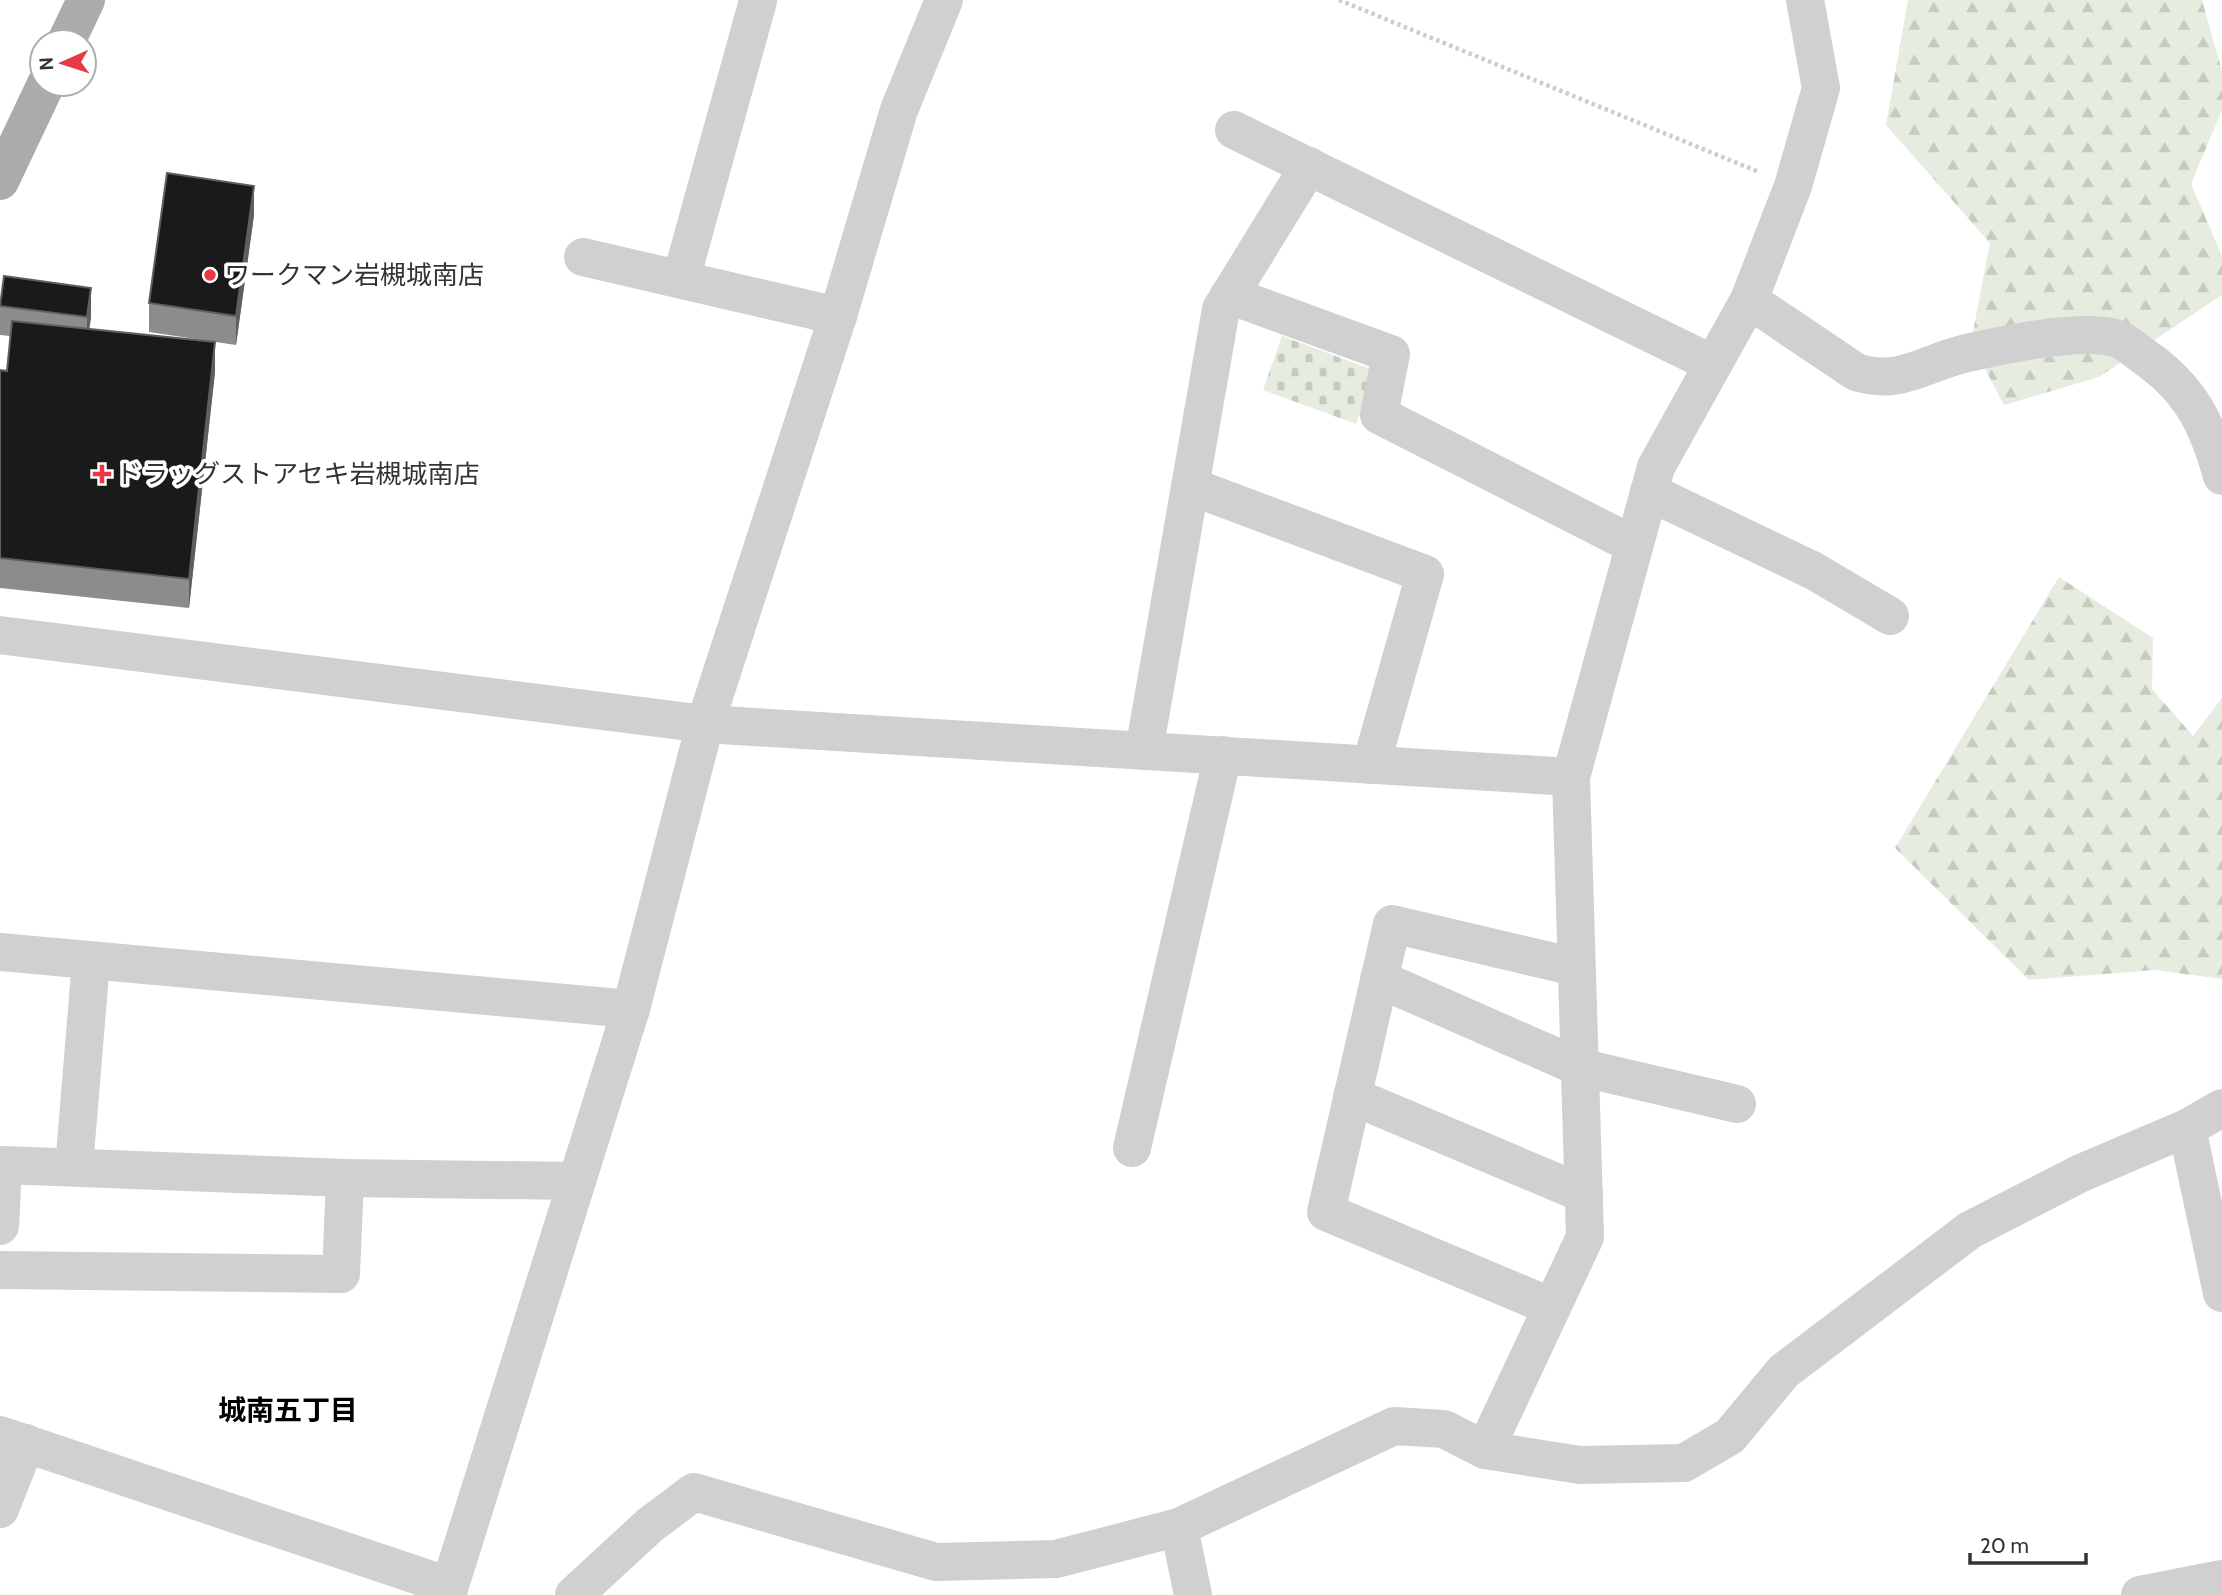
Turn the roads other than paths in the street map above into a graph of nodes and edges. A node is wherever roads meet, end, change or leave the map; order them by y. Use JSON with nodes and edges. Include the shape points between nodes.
{"nodes":[{"id":1,"x":86,"y":0,"type":"edge"},
{"id":2,"x":944,"y":0,"type":"edge"},
{"id":3,"x":1805,"y":0,"type":"edge"},
{"id":4,"x":758,"y":1,"type":"edge"},
{"id":5,"x":73,"y":28,"type":"edge"},
{"id":6,"x":39,"y":98,"type":"edge"},
{"id":7,"x":1234,"y":130,"type":"dead end"},
{"id":8,"x":1308,"y":166,"type":"junction"},
{"id":9,"x":0,"y":181,"type":"edge"},
{"id":10,"x":583,"y":257,"type":"dead end"},
{"id":11,"x":681,"y":279,"type":"junction"},
{"id":12,"x":1229,"y":295,"type":"junction"},
{"id":13,"x":1749,"y":300,"type":"junction"},
{"id":14,"x":838,"y":316,"type":"junction"},
{"id":15,"x":1713,"y":365,"type":"junction"},
{"id":16,"x":2222,"y":476,"type":"edge"},
{"id":17,"x":1190,"y":486,"type":"junction"},
{"id":18,"x":1648,"y":492,"type":"junction"},
{"id":19,"x":1634,"y":545,"type":"junction"},
{"id":20,"x":1890,"y":616,"type":"dead end"},
{"id":21,"x":0,"y":635,"type":"edge"},
{"id":22,"x":705,"y":724,"type":"junction"},
{"id":23,"x":1144,"y":751,"type":"junction"},
{"id":24,"x":1223,"y":755,"type":"junction"},
{"id":25,"x":1371,"y":765,"type":"junction"},
{"id":26,"x":1571,"y":777,"type":"junction"},
{"id":27,"x":0,"y":952,"type":"edge"},
{"id":28,"x":91,"y":961,"type":"junction"},
{"id":29,"x":1575,"y":967,"type":"junction"},
{"id":30,"x":1379,"y":979,"type":"junction"},
{"id":31,"x":631,"y":1009,"type":"junction"},
{"id":32,"x":1579,"y":1067,"type":"junction"},
{"id":33,"x":1352,"y":1096,"type":"junction"},
{"id":34,"x":1737,"y":1104,"type":"dead end"},
{"id":35,"x":2222,"y":1108,"type":"edge"},
{"id":36,"x":2187,"y":1128,"type":"junction"},
{"id":37,"x":1132,"y":1148,"type":"dead end"},
{"id":38,"x":74,"y":1167,"type":"junction"},
{"id":39,"x":345,"y":1178,"type":"junction"},
{"id":40,"x":577,"y":1181,"type":"junction"},
{"id":41,"x":1584,"y":1194,"type":"junction"},
{"id":42,"x":0,"y":1226,"type":"edge"},
{"id":43,"x":0,"y":1270,"type":"edge"},
{"id":44,"x":2222,"y":1293,"type":"edge"},
{"id":45,"x":1552,"y":1307,"type":"junction"},
{"id":46,"x":13,"y":1439,"type":"edge"},
{"id":47,"x":1485,"y":1450,"type":"junction"},
{"id":48,"x":0,"y":1509,"type":"edge"},
{"id":49,"x":1179,"y":1527,"type":"junction"},
{"id":50,"x":2222,"y":1579,"type":"edge"},
{"id":51,"x":448,"y":1591,"type":"edge"},
{"id":52,"x":574,"y":1595,"type":"edge"},
{"id":53,"x":1193,"y":1595,"type":"edge"},
{"id":54,"x":2140,"y":1595,"type":"edge"}],
"edges":[{"from":1,"to":5,"type":"main road"},
{"from":2,"to":14,"type":"street","via":[[899,110]]},
{"from":3,"to":13,"type":"street","via":[[1821,88],[1793,186]]},
{"from":4,"to":11,"type":"street"},
{"from":6,"to":9,"type":"main road"},
{"from":7,"to":8,"type":"street"},
{"from":8,"to":12,"type":"street"},
{"from":8,"to":15,"type":"street"},
{"from":10,"to":11,"type":"street"},
{"from":11,"to":14,"type":"street"},
{"from":12,"to":17,"type":"street","via":[[1220,309]]},
{"from":12,"to":19,"type":"street","via":[[1391,354],[1379,415]]},
{"from":13,"to":15,"type":"street"},
{"from":13,"to":16,"type":"street","via":[[1856,372],[1875,378],[1901,376],[1962,355],[2073,335],[2117,338],[2172,375],[2210,431]]},
{"from":14,"to":22,"type":"street"},
{"from":15,"to":18,"type":"street","via":[[1656,467]]},
{"from":17,"to":23,"type":"street"},
{"from":17,"to":25,"type":"street","via":[[1425,574]]},
{"from":18,"to":19,"type":"street"},
{"from":18,"to":20,"type":"street","via":[[1814,571]]},
{"from":19,"to":26,"type":"street"},
{"from":21,"to":22,"type":"street"},
{"from":22,"to":23,"type":"street"},
{"from":22,"to":31,"type":"street"},
{"from":23,"to":24,"type":"street"},
{"from":24,"to":25,"type":"street"},
{"from":24,"to":37,"type":"street"},
{"from":25,"to":26,"type":"street"},
{"from":26,"to":29,"type":"street"},
{"from":27,"to":28,"type":"street"},
{"from":28,"to":31,"type":"street"},
{"from":28,"to":38,"type":"street"},
{"from":29,"to":30,"type":"street","via":[[1392,924]]},
{"from":29,"to":32,"type":"street"},
{"from":30,"to":32,"type":"street"},
{"from":30,"to":33,"type":"street"},
{"from":31,"to":40,"type":"street"},
{"from":32,"to":34,"type":"street"},
{"from":32,"to":41,"type":"street"},
{"from":33,"to":41,"type":"street"},
{"from":33,"to":45,"type":"street","via":[[1325,1212]]},
{"from":35,"to":36,"type":"street"},
{"from":36,"to":44,"type":"street"},
{"from":36,"to":47,"type":"street","via":[[2081,1173],[1970,1230],[1784,1371],[1730,1436],[1684,1463],[1580,1465]]},
{"from":38,"to":39,"type":"street"},
{"from":38,"to":42,"type":"street","via":[[3,1165]]},
{"from":39,"to":40,"type":"street"},
{"from":39,"to":43,"type":"street","via":[[341,1274]]},
{"from":40,"to":51,"type":"street"},
{"from":41,"to":45,"type":"street","via":[[1585,1237]]},
{"from":45,"to":47,"type":"street"},
{"from":46,"to":48,"type":"street"},
{"from":46,"to":51,"type":"street"},
{"from":47,"to":49,"type":"street","via":[[1444,1429],[1394,1426]]},
{"from":49,"to":52,"type":"street","via":[[1056,1559],[936,1563],[694,1492],[650,1525]]},
{"from":49,"to":53,"type":"street"},
{"from":50,"to":54,"type":"street"}]}
